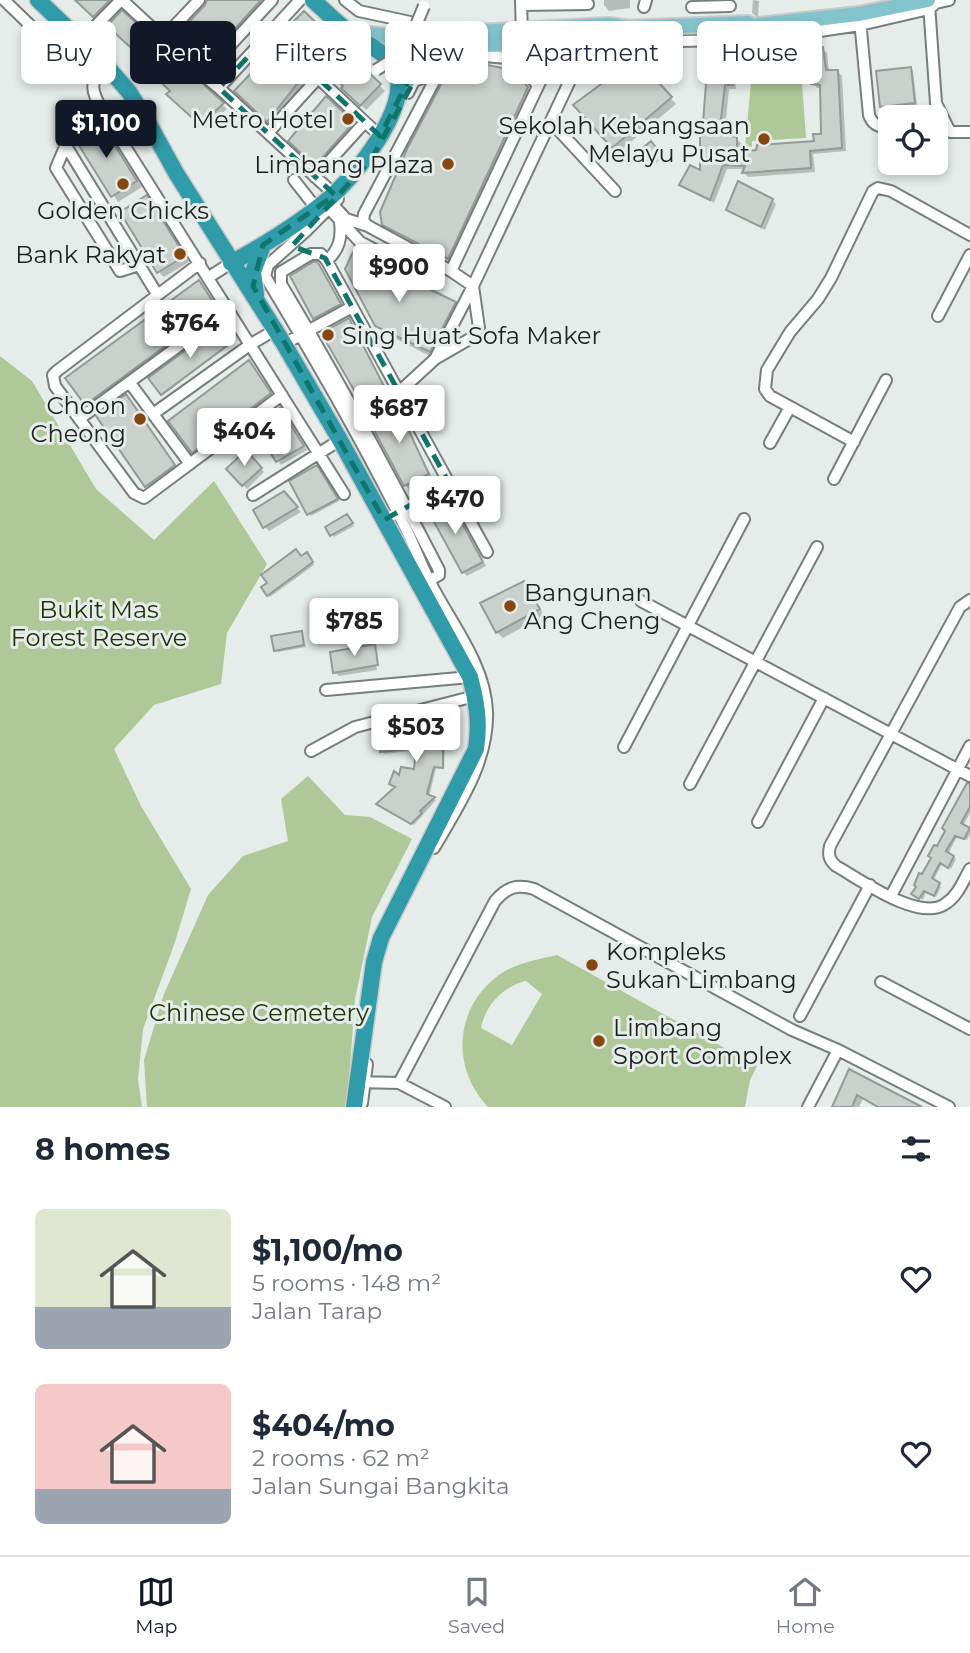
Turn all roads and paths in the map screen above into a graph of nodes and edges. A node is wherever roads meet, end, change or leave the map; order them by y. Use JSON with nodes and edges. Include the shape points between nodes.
{"nodes":[{"id":1,"x":4,"y":0,"type":"edge"},
{"id":2,"x":121,"y":0,"type":"edge"},
{"id":3,"x":199,"y":0,"type":"edge"},
{"id":4,"x":272,"y":0,"type":"edge"},
{"id":5,"x":300,"y":0,"type":"edge"},
{"id":6,"x":313,"y":0,"type":"edge"},
{"id":7,"x":345,"y":0,"type":"edge"},
{"id":8,"x":949,"y":0,"type":"edge"},
{"id":9,"x":41,"y":1,"type":"edge"},
{"id":10,"x":521,"y":2,"type":"edge"},
{"id":11,"x":566,"y":2,"type":"edge"},
{"id":12,"x":588,"y":2,"type":"edge"},
{"id":13,"x":730,"y":3,"type":"edge"},
{"id":14,"x":929,"y":3,"type":"edge"},
{"id":15,"x":692,"y":4,"type":"edge"},
{"id":16,"x":424,"y":6,"type":"dead end"},
{"id":17,"x":860,"y":20,"type":"junction"},
{"id":18,"x":26,"y":21,"type":"edge"},
{"id":19,"x":61,"y":21,"type":"edge"},
{"id":20,"x":101,"y":21,"type":"edge"},
{"id":21,"x":144,"y":21,"type":"edge"},
{"id":22,"x":179,"y":21,"type":"edge"},
{"id":23,"x":281,"y":21,"type":"edge"},
{"id":24,"x":336,"y":21,"type":"edge"},
{"id":25,"x":405,"y":21,"type":"edge"},
{"id":26,"x":418,"y":21,"type":"edge"},
{"id":27,"x":521,"y":21,"type":"edge"},
{"id":28,"x":588,"y":21,"type":"edge"},
{"id":29,"x":723,"y":21,"type":"edge"},
{"id":30,"x":822,"y":21,"type":"edge"},
{"id":31,"x":683,"y":26,"type":"edge"},
{"id":32,"x":690,"y":26,"type":"junction"},
{"id":33,"x":697,"y":26,"type":"edge"},
{"id":34,"x":236,"y":39,"type":"edge"},
{"id":35,"x":683,"y":39,"type":"edge"},
{"id":36,"x":371,"y":48,"type":"edge"},
{"id":37,"x":250,"y":55,"type":"edge"},
{"id":38,"x":385,"y":64,"type":"edge"},
{"id":39,"x":376,"y":70,"type":"dead end"},
{"id":40,"x":116,"y":77,"type":"edge"},
{"id":41,"x":92,"y":84,"type":"edge"},
{"id":42,"x":214,"y":84,"type":"edge"},
{"id":43,"x":313,"y":84,"type":"edge"},
{"id":44,"x":324,"y":84,"type":"edge"},
{"id":45,"x":408,"y":84,"type":"edge"},
{"id":46,"x":409,"y":84,"type":"edge"},
{"id":47,"x":419,"y":84,"type":"edge"},
{"id":48,"x":433,"y":84,"type":"edge"},
{"id":49,"x":567,"y":84,"type":"edge"},
{"id":50,"x":538,"y":86,"type":"edge"},
{"id":51,"x":219,"y":88,"type":"junction"},
{"id":52,"x":430,"y":89,"type":"junction"},
{"id":53,"x":396,"y":103,"type":"junction"},
{"id":54,"x":102,"y":110,"type":"junction"},
{"id":55,"x":365,"y":122,"type":"junction"},
{"id":56,"x":551,"y":122,"type":"junction"},
{"id":57,"x":878,"y":126,"type":"edge"},
{"id":58,"x":970,"y":132,"type":"edge"},
{"id":59,"x":268,"y":133,"type":"junction"},
{"id":60,"x":380,"y":136,"type":"junction"},
{"id":61,"x":65,"y":147,"type":"junction"},
{"id":62,"x":314,"y":177,"type":"junction"},
{"id":63,"x":294,"y":180,"type":"dead end"},
{"id":64,"x":615,"y":191,"type":"dead end"},
{"id":65,"x":328,"y":203,"type":"junction"},
{"id":66,"x":343,"y":220,"type":"junction"},
{"id":67,"x":368,"y":226,"type":"junction"},
{"id":68,"x":970,"y":235,"type":"edge"},
{"id":69,"x":217,"y":240,"type":"junction"},
{"id":70,"x":263,"y":245,"type":"junction"},
{"id":71,"x":970,"y":255,"type":"edge"},
{"id":72,"x":327,"y":261,"type":"junction"},
{"id":73,"x":200,"y":263,"type":"junction"},
{"id":74,"x":231,"y":263,"type":"junction"},
{"id":75,"x":139,"y":265,"type":"junction"},
{"id":76,"x":451,"y":271,"type":"junction"},
{"id":77,"x":209,"y":277,"type":"junction"},
{"id":78,"x":404,"y":277,"type":"dead end"},
{"id":79,"x":473,"y":286,"type":"junction"},
{"id":80,"x":157,"y":294,"type":"junction"},
{"id":81,"x":260,"y":307,"type":"junction"},
{"id":82,"x":352,"y":307,"type":"junction"},
{"id":83,"x":229,"y":309,"type":"junction"},
{"id":84,"x":939,"y":317,"type":"dead end"},
{"id":85,"x":275,"y":330,"type":"junction"},
{"id":86,"x":305,"y":333,"type":"junction"},
{"id":87,"x":251,"y":344,"type":"junction"},
{"id":88,"x":285,"y":345,"type":"junction"},
{"id":89,"x":435,"y":359,"type":"junction"},
{"id":90,"x":886,"y":380,"type":"dead end"},
{"id":91,"x":130,"y":383,"type":"junction"},
{"id":92,"x":399,"y":392,"type":"junction"},
{"id":93,"x":282,"y":395,"type":"junction"},
{"id":94,"x":790,"y":407,"type":"junction"},
{"id":95,"x":153,"y":414,"type":"junction"},
{"id":96,"x":357,"y":416,"type":"junction"},
{"id":97,"x":79,"y":419,"type":"junction"},
{"id":98,"x":340,"y":440,"type":"junction"},
{"id":99,"x":854,"y":442,"type":"junction"},
{"id":100,"x":770,"y":443,"type":"dead end"},
{"id":101,"x":318,"y":454,"type":"junction"},
{"id":102,"x":190,"y":464,"type":"junction"},
{"id":103,"x":834,"y":479,"type":"dead end"},
{"id":104,"x":449,"y":483,"type":"junction"},
{"id":105,"x":344,"y":494,"type":"dead end"},
{"id":106,"x":253,"y":495,"type":"dead end"},
{"id":107,"x":396,"y":513,"type":"junction"},
{"id":108,"x":744,"y":519,"type":"dead end"},
{"id":109,"x":404,"y":528,"type":"junction"},
{"id":110,"x":817,"y":547,"type":"dead end"},
{"id":111,"x":487,"y":552,"type":"dead end"},
{"id":112,"x":425,"y":583,"type":"junction"},
{"id":113,"x":970,"y":600,"type":"edge"},
{"id":114,"x":640,"y":601,"type":"dead end"},
{"id":115,"x":688,"y":626,"type":"junction"},
{"id":116,"x":755,"y":662,"type":"junction"},
{"id":117,"x":470,"y":677,"type":"junction"},
{"id":118,"x":326,"y":690,"type":"dead end"},
{"id":119,"x":475,"y":696,"type":"junction"},
{"id":120,"x":824,"y":698,"type":"junction"},
{"id":121,"x":891,"y":734,"type":"junction"},
{"id":122,"x":970,"y":746,"type":"edge"},
{"id":123,"x":624,"y":747,"type":"dead end"},
{"id":124,"x":311,"y":751,"type":"dead end"},
{"id":125,"x":958,"y":770,"type":"junction"},
{"id":126,"x":970,"y":776,"type":"edge"},
{"id":127,"x":690,"y":784,"type":"dead end"},
{"id":128,"x":758,"y":822,"type":"dead end"},
{"id":129,"x":970,"y":869,"type":"edge"},
{"id":130,"x":870,"y":885,"type":"junction"},
{"id":131,"x":891,"y":896,"type":"junction"},
{"id":132,"x":881,"y":982,"type":"dead end"},
{"id":133,"x":800,"y":1016,"type":"dead end"},
{"id":134,"x":970,"y":1029,"type":"edge"},
{"id":135,"x":838,"y":1050,"type":"junction"},
{"id":136,"x":361,"y":1082,"type":"junction"},
{"id":137,"x":399,"y":1083,"type":"junction"},
{"id":138,"x":354,"y":1107,"type":"edge"},
{"id":139,"x":361,"y":1107,"type":"edge"},
{"id":140,"x":445,"y":1107,"type":"edge"},
{"id":141,"x":808,"y":1107,"type":"edge"},
{"id":142,"x":949,"y":1107,"type":"edge"}],
"edges":[{"from":1,"to":18,"type":"street"},
{"from":2,"to":20,"type":"street"},
{"from":2,"to":21,"type":"street"},
{"from":3,"to":22,"type":"street"},
{"from":4,"to":34,"type":"street"},
{"from":5,"to":23,"type":"street"},
{"from":6,"to":24,"type":"highway"},
{"from":7,"to":25,"type":"street","via":[[359,11]]},
{"from":8,"to":14,"type":"street"},
{"from":9,"to":19,"type":"highway"},
{"from":10,"to":11,"type":"street"},
{"from":10,"to":27,"type":"street"},
{"from":11,"to":12,"type":"street"},
{"from":12,"to":28,"type":"street"},
{"from":13,"to":15,"type":"street"},
{"from":13,"to":29,"type":"street"},
{"from":14,"to":17,"type":"main road"},
{"from":14,"to":58,"type":"street","via":[[936,103],[950,132]]},
{"from":15,"to":32,"type":"street"},
{"from":16,"to":26,"type":"street","bridge":true},
{"from":17,"to":30,"type":"main road"},
{"from":17,"to":35,"type":"street","via":[[754,41]]},
{"from":17,"to":57,"type":"street","via":[[869,115]]},
{"from":31,"to":32,"type":"main road"},
{"from":32,"to":33,"type":"main road"},
{"from":36,"to":53,"type":"highway","via":[[395,67],[399,79]]},
{"from":37,"to":51,"type":"street"},
{"from":38,"to":39,"type":"street","bridge":true},
{"from":40,"to":69,"type":"highway"},
{"from":41,"to":54,"type":"street"},
{"from":42,"to":51,"type":"street"},
{"from":43,"to":59,"type":"street"},
{"from":44,"to":55,"type":"street"},
{"from":45,"to":53,"type":"main road"},
{"from":46,"to":65,"type":"street","via":[[372,158]]},
{"from":47,"to":52,"type":"street"},
{"from":48,"to":52,"type":"street"},
{"from":49,"to":56,"type":"street"},
{"from":50,"to":76,"type":"street"},
{"from":51,"to":59,"type":"street"},
{"from":52,"to":67,"type":"street","via":[[364,214]]},
{"from":53,"to":60,"type":"highway"},
{"from":54,"to":61,"type":"street","via":[[69,131]]},
{"from":54,"to":73,"type":"street"},
{"from":55,"to":60,"type":"street"},
{"from":55,"to":62,"type":"street"},
{"from":56,"to":64,"type":"street"},
{"from":56,"to":79,"type":"street"},
{"from":59,"to":62,"type":"street"},
{"from":60,"to":65,"type":"highway"},
{"from":61,"to":75,"type":"street"},
{"from":61,"to":75,"type":"street","via":[[56,168],[120,271]]},
{"from":62,"to":65,"type":"street"},
{"from":63,"to":65,"type":"street"},
{"from":65,"to":66,"type":"street"},
{"from":65,"to":70,"type":"highway"},
{"from":65,"to":86,"type":"street","via":[[268,265],[265,276]]},
{"from":66,"to":67,"type":"street"},
{"from":66,"to":72,"type":"street","via":[[340,242]]},
{"from":66,"to":78,"type":"street","via":[[361,235],[411,261],[413,268]]},
{"from":67,"to":76,"type":"street"},
{"from":68,"to":94,"type":"street","via":[[891,191],[873,191],[831,278],[767,370],[765,389]]},
{"from":69,"to":70,"type":"highway","via":[[242,248]]},
{"from":69,"to":74,"type":"highway"},
{"from":70,"to":74,"type":"highway"},
{"from":70,"to":81,"type":"highway","via":[[253,272]]},
{"from":71,"to":84,"type":"street"},
{"from":72,"to":82,"type":"street"},
{"from":72,"to":86,"type":"street","via":[[321,254],[311,254],[286,268],[280,278]]},
{"from":73,"to":77,"type":"street"},
{"from":73,"to":80,"type":"street"},
{"from":74,"to":77,"type":"street"},
{"from":74,"to":81,"type":"highway"},
{"from":75,"to":80,"type":"street"},
{"from":76,"to":79,"type":"street"},
{"from":77,"to":83,"type":"street"},
{"from":79,"to":89,"type":"street"},
{"from":79,"to":89,"type":"street","via":[[480,322],[477,333]]},
{"from":80,"to":97,"type":"street","via":[[53,375],[55,386]]},
{"from":81,"to":85,"type":"highway"},
{"from":82,"to":86,"type":"street"},
{"from":82,"to":92,"type":"street"},
{"from":83,"to":87,"type":"street"},
{"from":83,"to":91,"type":"street"},
{"from":85,"to":87,"type":"street"},
{"from":85,"to":88,"type":"highway"},
{"from":86,"to":88,"type":"street"},
{"from":86,"to":96,"type":"street"},
{"from":86,"to":107,"type":"street"},
{"from":87,"to":93,"type":"street"},
{"from":87,"to":95,"type":"street"},
{"from":88,"to":98,"type":"highway"},
{"from":89,"to":92,"type":"street"},
{"from":90,"to":99,"type":"street"},
{"from":91,"to":95,"type":"street"},
{"from":91,"to":97,"type":"street"},
{"from":92,"to":96,"type":"street"},
{"from":92,"to":104,"type":"street"},
{"from":93,"to":101,"type":"street"},
{"from":93,"to":102,"type":"street"},
{"from":94,"to":99,"type":"street"},
{"from":94,"to":100,"type":"street"},
{"from":95,"to":102,"type":"street"},
{"from":96,"to":107,"type":"street"},
{"from":97,"to":102,"type":"street","via":[[138,497],[149,496]]},
{"from":98,"to":101,"type":"street"},
{"from":98,"to":107,"type":"highway"},
{"from":99,"to":103,"type":"street"},
{"from":101,"to":105,"type":"street"},
{"from":101,"to":106,"type":"street"},
{"from":104,"to":107,"type":"street"},
{"from":104,"to":111,"type":"street"},
{"from":107,"to":109,"type":"highway"},
{"from":107,"to":109,"type":"street"},
{"from":108,"to":115,"type":"street"},
{"from":109,"to":112,"type":"highway"},
{"from":109,"to":112,"type":"street","via":[[439,570],[439,576]]},
{"from":110,"to":116,"type":"street"},
{"from":112,"to":117,"type":"highway"},
{"from":112,"to":136,"type":"street","via":[[470,654],[482,684],[487,710],[484,742],[477,769],[410,890],[381,955]]},
{"from":113,"to":121,"type":"street","via":[[960,607]]},
{"from":114,"to":115,"type":"street"},
{"from":115,"to":116,"type":"street"},
{"from":115,"to":123,"type":"street"},
{"from":116,"to":120,"type":"street"},
{"from":116,"to":127,"type":"street"},
{"from":117,"to":118,"type":"street"},
{"from":117,"to":119,"type":"highway"},
{"from":119,"to":124,"type":"street","via":[[355,727]]},
{"from":119,"to":136,"type":"highway","via":[[476,749],[381,937],[374,962]]},
{"from":120,"to":121,"type":"street"},
{"from":120,"to":128,"type":"street"},
{"from":121,"to":125,"type":"street"},
{"from":121,"to":130,"type":"street","via":[[828,854],[836,866]]},
{"from":122,"to":125,"type":"street"},
{"from":125,"to":126,"type":"street"},
{"from":125,"to":131,"type":"street"},
{"from":129,"to":131,"type":"street","via":[[958,892],[940,907],[912,907]]},
{"from":130,"to":131,"type":"street"},
{"from":130,"to":133,"type":"street"},
{"from":132,"to":134,"type":"street"},
{"from":135,"to":137,"type":"street","via":[[792,1030],[523,886],[502,892],[495,901]]},
{"from":135,"to":141,"type":"street"},
{"from":135,"to":142,"type":"street"},
{"from":136,"to":137,"type":"street"},
{"from":136,"to":138,"type":"highway"},
{"from":136,"to":139,"type":"street"},
{"from":137,"to":140,"type":"street"}]}
